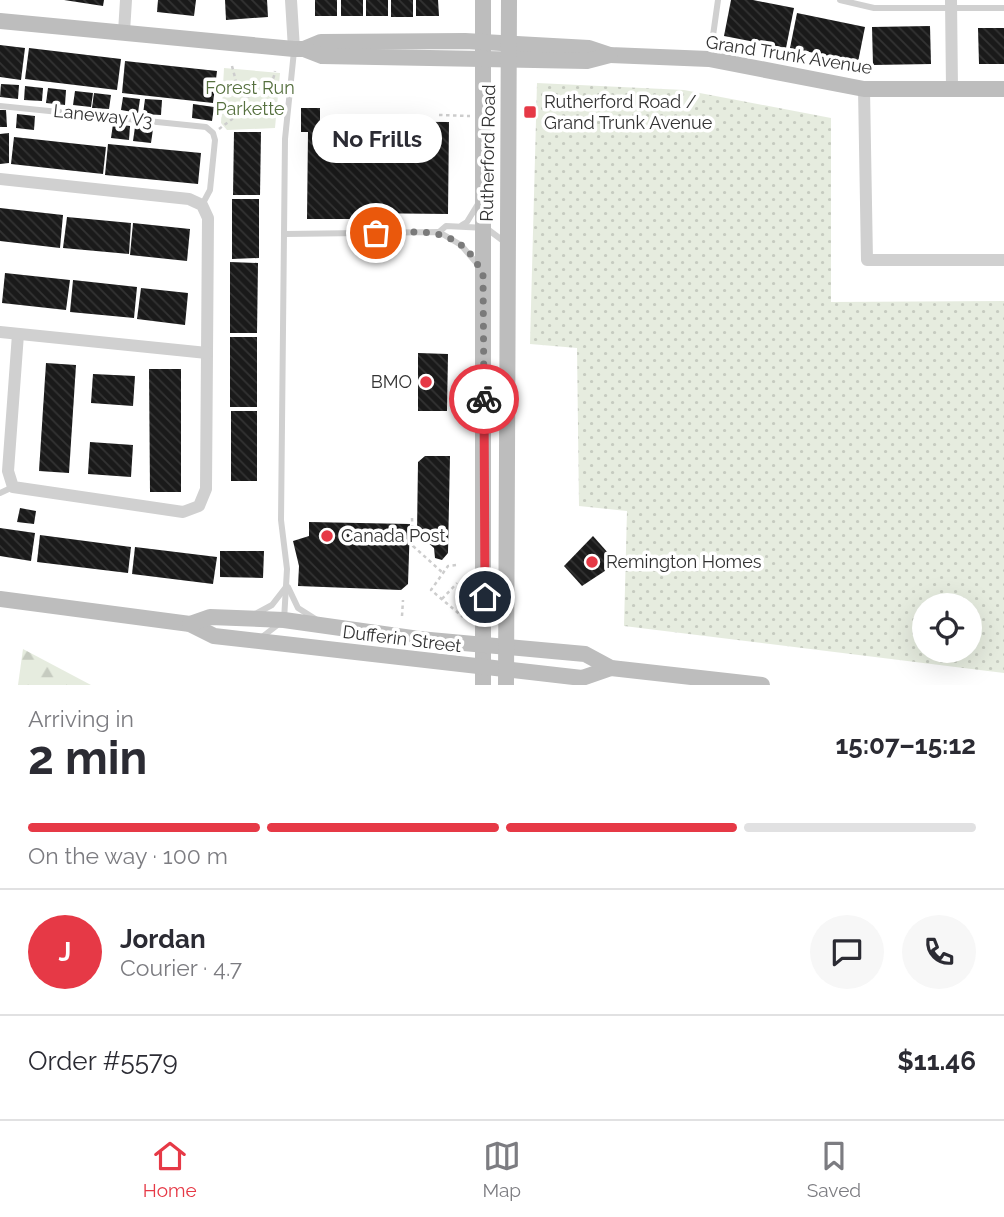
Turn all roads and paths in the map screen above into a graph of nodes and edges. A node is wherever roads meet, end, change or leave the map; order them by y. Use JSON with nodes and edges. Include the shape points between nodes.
{"nodes":[{"id":1,"x":127,"y":0,"type":"edge"},
{"id":2,"x":291,"y":0,"type":"edge"},
{"id":3,"x":483,"y":0,"type":"edge"},
{"id":4,"x":509,"y":0,"type":"edge"},
{"id":5,"x":719,"y":0,"type":"edge"},
{"id":6,"x":840,"y":0,"type":"edge"},
{"id":7,"x":951,"y":5,"type":"edge"},
{"id":8,"x":1004,"y":8,"type":"edge"},
{"id":9,"x":0,"y":20,"type":"edge"},
{"id":10,"x":124,"y":33,"type":"junction"},
{"id":11,"x":483,"y":42,"type":"junction"},
{"id":12,"x":509,"y":43,"type":"junction"},
{"id":13,"x":299,"y":49,"type":"junction"},
{"id":14,"x":610,"y":55,"type":"junction"},
{"id":15,"x":709,"y":59,"type":"junction"},
{"id":16,"x":483,"y":61,"type":"junction"},
{"id":17,"x":509,"y":61,"type":"junction"},
{"id":18,"x":232,"y":66,"type":"dead end"},
{"id":19,"x":275,"y":71,"type":"dead end"},
{"id":20,"x":864,"y":89,"type":"junction"},
{"id":21,"x":952,"y":89,"type":"junction"},
{"id":22,"x":1004,"y":89,"type":"edge"},
{"id":23,"x":245,"y":97,"type":"junction"},
{"id":24,"x":0,"y":106,"type":"edge"},
{"id":25,"x":439,"y":115,"type":"dead end"},
{"id":26,"x":483,"y":116,"type":"junction"},
{"id":27,"x":213,"y":133,"type":"junction"},
{"id":28,"x":0,"y":179,"type":"edge"},
{"id":29,"x":483,"y":196,"type":"junction"},
{"id":30,"x":202,"y":205,"type":"junction"},
{"id":31,"x":458,"y":226,"type":"junction"},
{"id":32,"x":483,"y":227,"type":"junction"},
{"id":33,"x":439,"y":232,"type":"junction"},
{"id":34,"x":285,"y":234,"type":"junction"},
{"id":35,"x":507,"y":243,"type":"junction"},
{"id":36,"x":1004,"y":260,"type":"edge"},
{"id":37,"x":483,"y":275,"type":"junction"},
{"id":38,"x":0,"y":332,"type":"edge"},
{"id":39,"x":18,"y":334,"type":"junction"},
{"id":40,"x":207,"y":353,"type":"junction"},
{"id":41,"x":13,"y":487,"type":"junction"},
{"id":42,"x":0,"y":493,"type":"edge"},
{"id":43,"x":412,"y":518,"type":"dead end"},
{"id":44,"x":456,"y":565,"type":"dead end"},
{"id":45,"x":443,"y":573,"type":"junction"},
{"id":46,"x":457,"y":583,"type":"dead end"},
{"id":47,"x":287,"y":586,"type":"junction"},
{"id":48,"x":0,"y":598,"type":"edge"},
{"id":49,"x":442,"y":599,"type":"junction"},
{"id":50,"x":403,"y":600,"type":"dead end"},
{"id":51,"x":402,"y":616,"type":"dead end"},
{"id":52,"x":463,"y":617,"type":"dead end"},
{"id":53,"x":245,"y":618,"type":"junction"},
{"id":54,"x":284,"y":620,"type":"junction"},
{"id":55,"x":190,"y":624,"type":"junction"},
{"id":56,"x":328,"y":626,"type":"junction"},
{"id":57,"x":256,"y":641,"type":"junction"},
{"id":58,"x":485,"y":645,"type":"junction"},
{"id":59,"x":507,"y":647,"type":"junction"},
{"id":60,"x":611,"y":668,"type":"junction"},
{"id":61,"x":484,"y":677,"type":"edge"},
{"id":62,"x":506,"y":678,"type":"edge"},
{"id":63,"x":762,"y":685,"type":"edge"}],
"edges":[{"from":1,"to":10,"type":"street"},
{"from":2,"to":13,"type":"street"},
{"from":3,"to":11,"type":"main road","name":"Rutherford Road"},
{"from":4,"to":12,"type":"main road","name":"Rutherford Road"},
{"from":5,"to":15,"type":"lane"},
{"from":6,"to":7,"type":"lane","via":[[874,8]]},
{"from":7,"to":8,"type":"lane"},
{"from":7,"to":21,"type":"street"},
{"from":9,"to":10,"type":"main road"},
{"from":10,"to":13,"type":"main road"},
{"from":11,"to":12,"type":"main road","name":"Grand Trunk Avenue"},
{"from":11,"to":13,"type":"main road","name":"Grand Trunk Avenue","via":[[321,42]]},
{"from":11,"to":16,"type":"main road","name":"Rutherford Road"},
{"from":12,"to":14,"type":"main road","name":"Grand Trunk Avenue","via":[[589,48]]},
{"from":12,"to":17,"type":"main road","name":"Rutherford Road"},
{"from":13,"to":16,"type":"main road","name":"Grand Trunk Avenue","via":[[322,56]]},
{"from":13,"to":34,"type":"lane","via":[[285,139]]},
{"from":14,"to":15,"type":"main road","name":"Grand Trunk Avenue"},
{"from":14,"to":17,"type":"main road","name":"Grand Trunk Avenue","via":[[587,61]]},
{"from":15,"to":20,"type":"main road","name":"Grand Trunk Avenue"},
{"from":16,"to":17,"type":"main road","name":"Grand Trunk Avenue"},
{"from":16,"to":26,"type":"main road","name":"Rutherford Road"},
{"from":17,"to":35,"type":"main road","name":"Rutherford Road"},
{"from":18,"to":23,"type":"path"},
{"from":19,"to":23,"type":"path","via":[[267,89]]},
{"from":20,"to":21,"type":"main road","name":"Grand Trunk Avenue"},
{"from":20,"to":36,"type":"street","via":[[867,260]]},
{"from":21,"to":22,"type":"main road","name":"Grand Trunk Avenue"},
{"from":23,"to":27,"type":"path","via":[[240,113]]},
{"from":24,"to":27,"type":"lane","name":"Laneway V3","via":[[206,127]]},
{"from":25,"to":26,"type":"path"},
{"from":26,"to":29,"type":"main road","name":"Rutherford Road"},
{"from":27,"to":30,"type":"lane","via":[[210,190]]},
{"from":28,"to":30,"type":"street"},
{"from":29,"to":31,"type":"lane","via":[[467,222]]},
{"from":29,"to":32,"type":"main road","name":"Rutherford Road"},
{"from":30,"to":40,"type":"street","via":[[208,218]]},
{"from":31,"to":32,"type":"lane"},
{"from":31,"to":33,"type":"lane","via":[[446,226]]},
{"from":32,"to":35,"type":"lane"},
{"from":32,"to":37,"type":"main road","name":"Rutherford Road"},
{"from":33,"to":34,"type":"lane"},
{"from":33,"to":37,"type":"lane","via":[[461,245]]},
{"from":34,"to":47,"type":"lane","via":[[281,520]]},
{"from":35,"to":59,"type":"main road","name":"Rutherford Road"},
{"from":37,"to":58,"type":"main road","name":"Rutherford Road"},
{"from":38,"to":39,"type":"street"},
{"from":39,"to":40,"type":"street"},
{"from":39,"to":41,"type":"street","via":[[8,471]]},
{"from":40,"to":41,"type":"street","via":[[206,489],[199,506],[183,512]]},
{"from":41,"to":42,"type":"lane"},
{"from":43,"to":45,"type":"path","via":[[412,546]]},
{"from":44,"to":45,"type":"path","via":[[447,566]]},
{"from":45,"to":49,"type":"path","via":[[431,590]]},
{"from":46,"to":49,"type":"path"},
{"from":47,"to":53,"type":"lane","via":[[272,605]]},
{"from":47,"to":54,"type":"lane"},
{"from":47,"to":56,"type":"lane","via":[[299,608]]},
{"from":48,"to":55,"type":"main road","name":"Dufferin Street"},
{"from":49,"to":52,"type":"path"},
{"from":50,"to":51,"type":"path"},
{"from":53,"to":54,"type":"main road","name":"Dufferin Street"},
{"from":53,"to":55,"type":"main road","name":"Dufferin Street","via":[[210,617]]},
{"from":54,"to":56,"type":"main road","name":"Dufferin Street"},
{"from":54,"to":57,"type":"lane"},
{"from":55,"to":57,"type":"main road","name":"Dufferin Street","via":[[215,636]]},
{"from":56,"to":58,"type":"main road","name":"Dufferin Street"},
{"from":57,"to":61,"type":"main road","name":"Dufferin Street"},
{"from":58,"to":59,"type":"main road","name":"Dufferin Street"},
{"from":58,"to":61,"type":"main road","name":"Rutherford Road"},
{"from":59,"to":60,"type":"main road","name":"Dufferin Street","via":[[585,654]]},
{"from":59,"to":62,"type":"main road","name":"Rutherford Road"},
{"from":60,"to":62,"type":"main road","name":"Dufferin Street","via":[[582,678]]},
{"from":60,"to":63,"type":"main road","name":"Dufferin Street"},
{"from":61,"to":62,"type":"main road","name":"Dufferin Street"}]}
